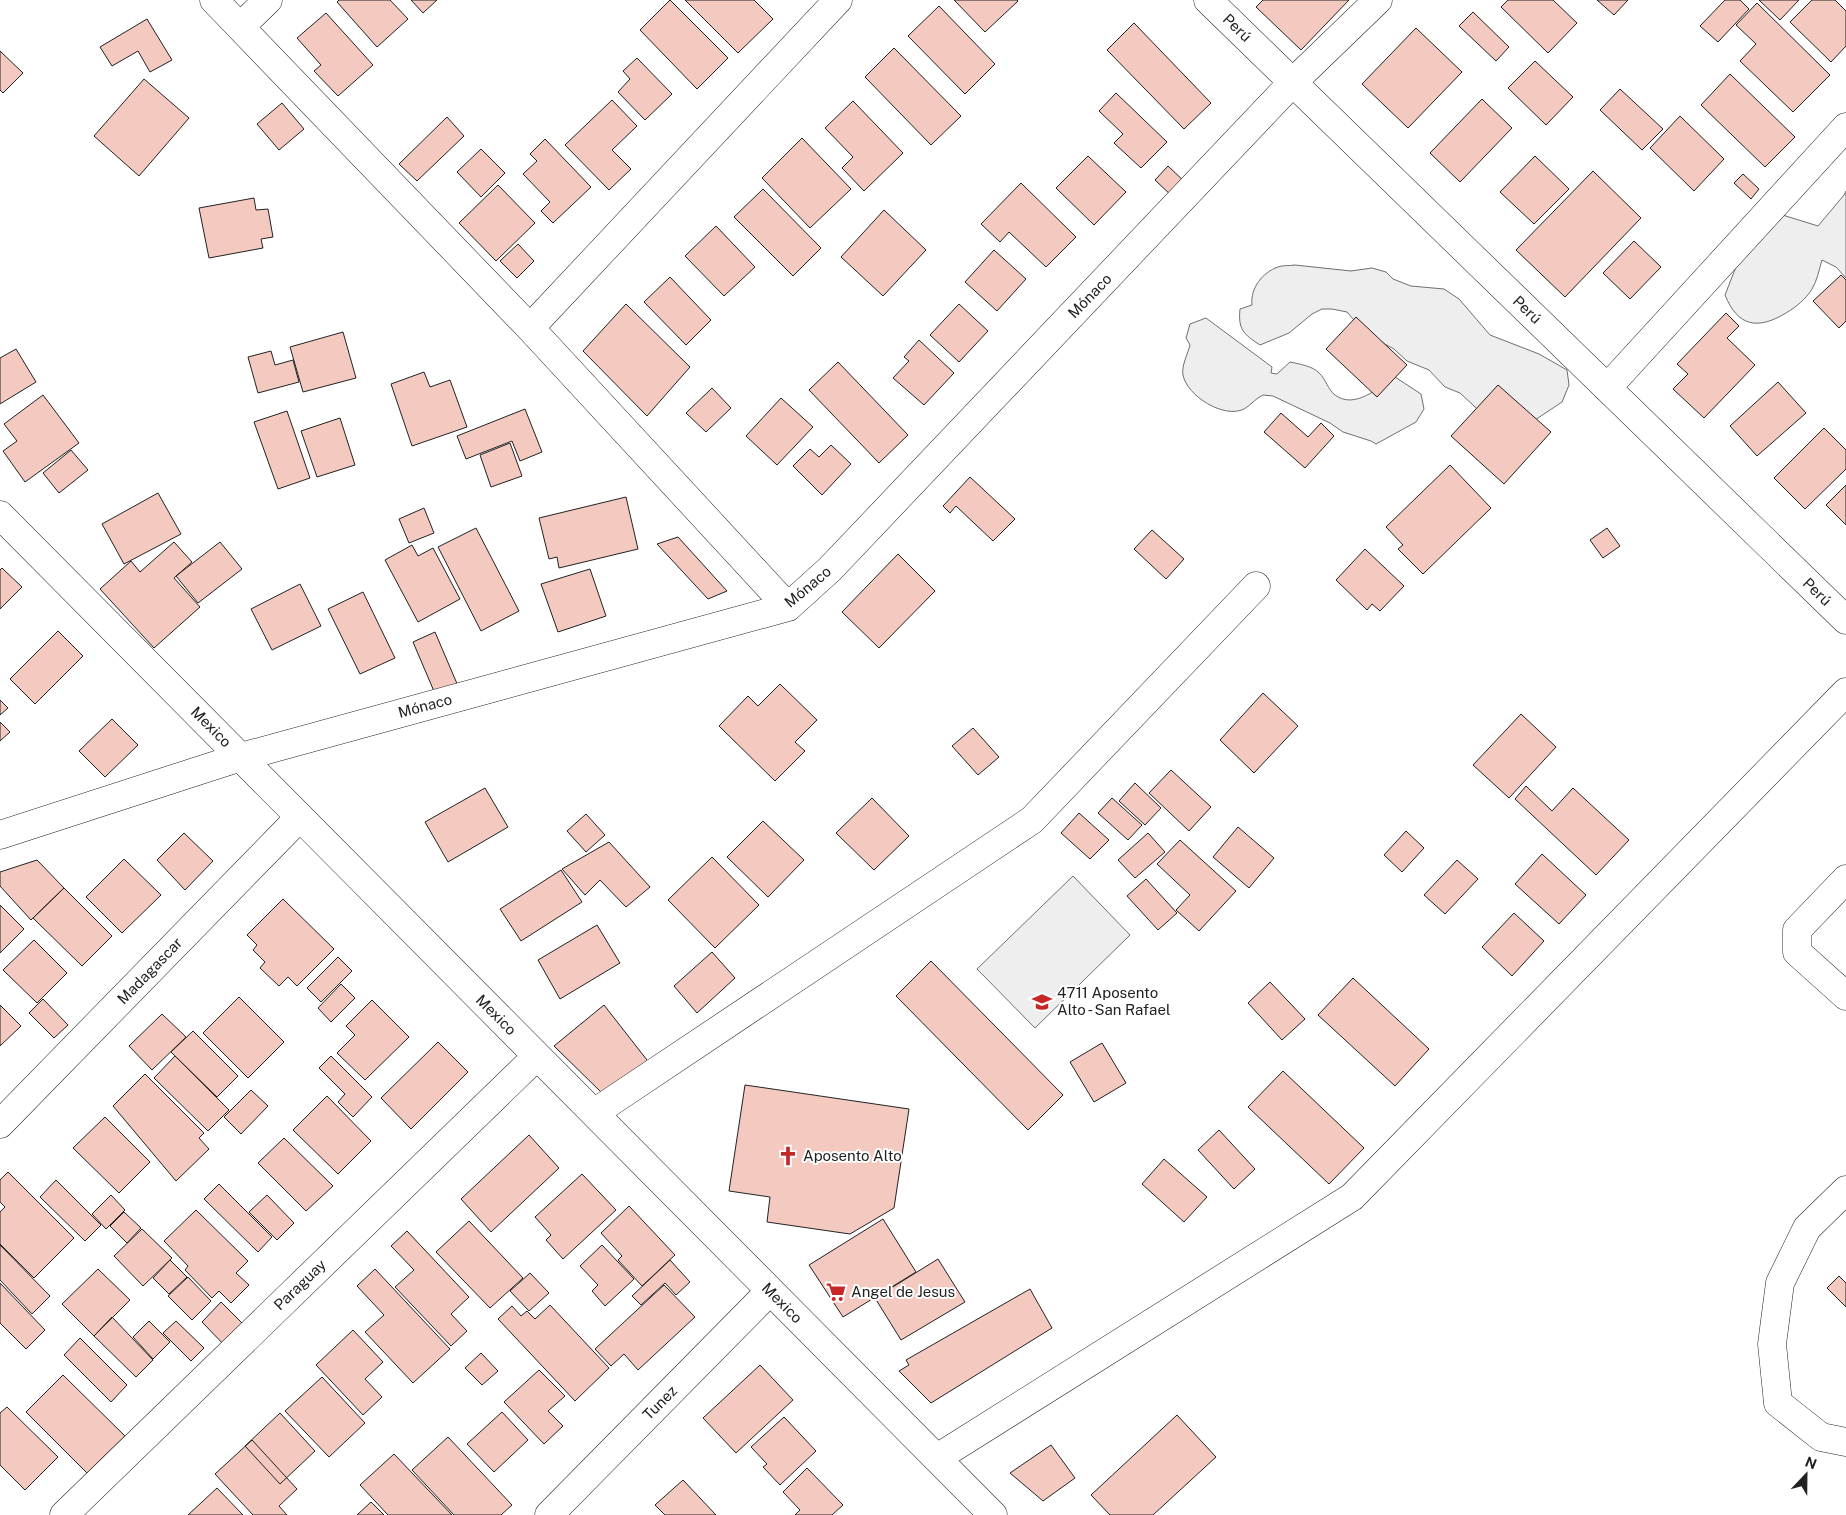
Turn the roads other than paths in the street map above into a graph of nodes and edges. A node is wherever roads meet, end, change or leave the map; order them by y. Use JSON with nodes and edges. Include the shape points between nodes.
{"nodes":[{"id":1,"x":214,"y":0,"type":"edge"},
{"id":2,"x":268,"y":0,"type":"edge"},
{"id":3,"x":838,"y":0,"type":"edge"},
{"id":4,"x":1208,"y":0,"type":"edge"},
{"id":5,"x":1378,"y":0,"type":"edge"},
{"id":6,"x":240,"y":27,"type":"junction"},
{"id":7,"x":1293,"y":82,"type":"junction"},
{"id":8,"x":1846,"y":128,"type":"edge"},
{"id":9,"x":530,"y":328,"type":"junction"},
{"id":10,"x":1607,"y":388,"type":"junction"},
{"id":11,"x":0,"y":515,"type":"edge"},
{"id":12,"x":1256,"y":586,"type":"dead end"},
{"id":13,"x":788,"y":607,"type":"junction"},
{"id":14,"x":1846,"y":620,"type":"edge"},
{"id":15,"x":1846,"y":692,"type":"edge"},
{"id":16,"x":241,"y":757,"type":"junction"},
{"id":17,"x":300,"y":817,"type":"junction"},
{"id":18,"x":0,"y":835,"type":"edge"},
{"id":19,"x":1846,"y":879,"type":"edge"},
{"id":20,"x":1846,"y":996,"type":"edge"},
{"id":21,"x":537,"y":1056,"type":"junction"},
{"id":22,"x":594,"y":1113,"type":"junction"},
{"id":23,"x":0,"y":1124,"type":"edge"},
{"id":24,"x":1846,"y":1190,"type":"edge"},
{"id":25,"x":770,"y":1291,"type":"junction"},
{"id":26,"x":1846,"y":1442,"type":"edge"},
{"id":27,"x":937,"y":1458,"type":"junction"},
{"id":28,"x":64,"y":1515,"type":"edge"},
{"id":29,"x":549,"y":1515,"type":"edge"},
{"id":30,"x":993,"y":1515,"type":"edge"}],
"edges":[{"from":1,"to":6,"type":"street"},
{"from":2,"to":6,"type":"street"},
{"from":3,"to":9,"type":"street"},
{"from":4,"to":7,"type":"street","name":"Perú"},
{"from":5,"to":7,"type":"street","name":"Mónaco"},
{"from":6,"to":9,"type":"street"},
{"from":7,"to":10,"type":"street","name":"Perú"},
{"from":7,"to":13,"type":"street","name":"Mónaco","via":[[830,569]]},
{"from":8,"to":10,"type":"street"},
{"from":9,"to":13,"type":"street"},
{"from":10,"to":14,"type":"street","name":"Perú"},
{"from":11,"to":16,"type":"street","name":"Mexico"},
{"from":12,"to":22,"type":"street","via":[[1032,820]]},
{"from":13,"to":16,"type":"street","name":"Mónaco"},
{"from":15,"to":27,"type":"street","via":[[1352,1197]]},
{"from":16,"to":17,"type":"street","name":"Mexico"},
{"from":16,"to":18,"type":"street","name":"Mónaco"},
{"from":17,"to":21,"type":"street","name":"Mexico"},
{"from":17,"to":23,"type":"street","name":"Madagascar"},
{"from":19,"to":20,"type":"street","via":[[1797,930],[1797,952]]},
{"from":21,"to":22,"type":"street","name":"Mexico"},
{"from":21,"to":28,"type":"street","name":"Paraguay"},
{"from":22,"to":25,"type":"street","name":"Mexico"},
{"from":24,"to":26,"type":"street","via":[[1807,1228],[1780,1283],[1772,1344],[1778,1403],[1821,1437]]},
{"from":25,"to":27,"type":"street","name":"Mexico"},
{"from":25,"to":29,"type":"street","name":"Tunez"},
{"from":27,"to":30,"type":"street","name":"Mexico"}]}
